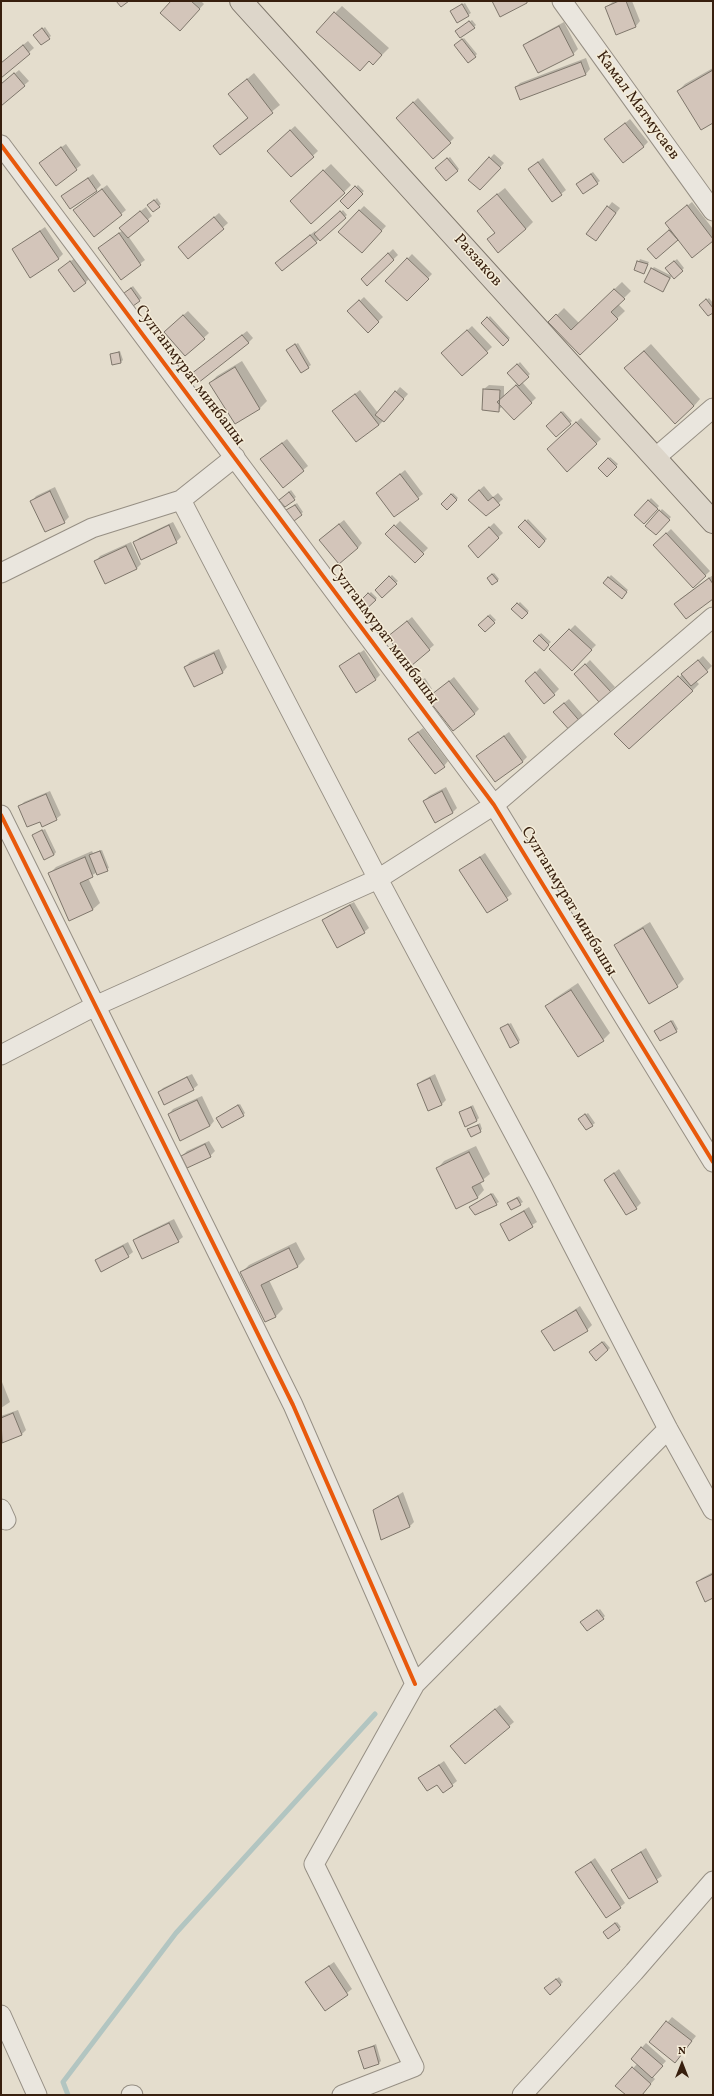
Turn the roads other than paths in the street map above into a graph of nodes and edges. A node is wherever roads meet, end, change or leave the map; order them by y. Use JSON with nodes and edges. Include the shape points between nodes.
{"nodes":[{"id":1,"x":241,"y":1,"type":"edge"},
{"id":2,"x":562,"y":1,"type":"edge"},
{"id":3,"x":1,"y":145,"type":"edge"},
{"id":4,"x":713,"y":211,"type":"edge"},
{"id":5,"x":713,"y":408,"type":"edge"},
{"id":6,"x":234,"y":457,"type":"junction"},
{"id":7,"x":656,"y":458,"type":"junction"},
{"id":8,"x":181,"y":500,"type":"junction"},
{"id":9,"x":713,"y":522,"type":"edge"},
{"id":10,"x":1,"y":573,"type":"edge"},
{"id":11,"x":713,"y":616,"type":"edge"},
{"id":12,"x":494,"y":805,"type":"junction"},
{"id":13,"x":1,"y":815,"type":"edge"},
{"id":14,"x":378,"y":879,"type":"junction"},
{"id":15,"x":95,"y":1006,"type":"junction"},
{"id":16,"x":1,"y":1055,"type":"edge"},
{"id":17,"x":713,"y":1162,"type":"edge"},
{"id":18,"x":668,"y":1430,"type":"junction"},
{"id":19,"x":713,"y":1510,"type":"edge"},
{"id":20,"x":415,"y":1684,"type":"junction"},
{"id":21,"x":713,"y":1881,"type":"edge"},
{"id":22,"x":1,"y":2015,"type":"edge"},
{"id":23,"x":37,"y":2095,"type":"edge"},
{"id":24,"x":342,"y":2095,"type":"edge"},
{"id":25,"x":522,"y":2095,"type":"edge"}],
"edges":[{"from":1,"to":7,"type":"main road","name":"Раззаков"},
{"from":2,"to":4,"type":"street","name":"Камал Матмусаев"},
{"from":3,"to":6,"type":"street","name":"Султанмурат минбашы"},
{"from":5,"to":7,"type":"street"},
{"from":6,"to":8,"type":"street"},
{"from":6,"to":12,"type":"street","name":"Султанмурат минбашы"},
{"from":7,"to":9,"type":"main road","name":"Раззаков"},
{"from":8,"to":10,"type":"street","via":[[92,528]]},
{"from":8,"to":14,"type":"street"},
{"from":11,"to":12,"type":"street"},
{"from":12,"to":14,"type":"street"},
{"from":12,"to":17,"type":"street","name":"Султанмурат минбашы"},
{"from":13,"to":15,"type":"street"},
{"from":14,"to":15,"type":"street"},
{"from":14,"to":18,"type":"street","via":[[541,1184]]},
{"from":15,"to":16,"type":"street"},
{"from":15,"to":20,"type":"street","via":[[293,1405]]},
{"from":18,"to":19,"type":"street"},
{"from":18,"to":20,"type":"street"},
{"from":20,"to":24,"type":"street","via":[[314,1864],[414,2067]]},
{"from":21,"to":25,"type":"street"},
{"from":22,"to":23,"type":"street"}]}
